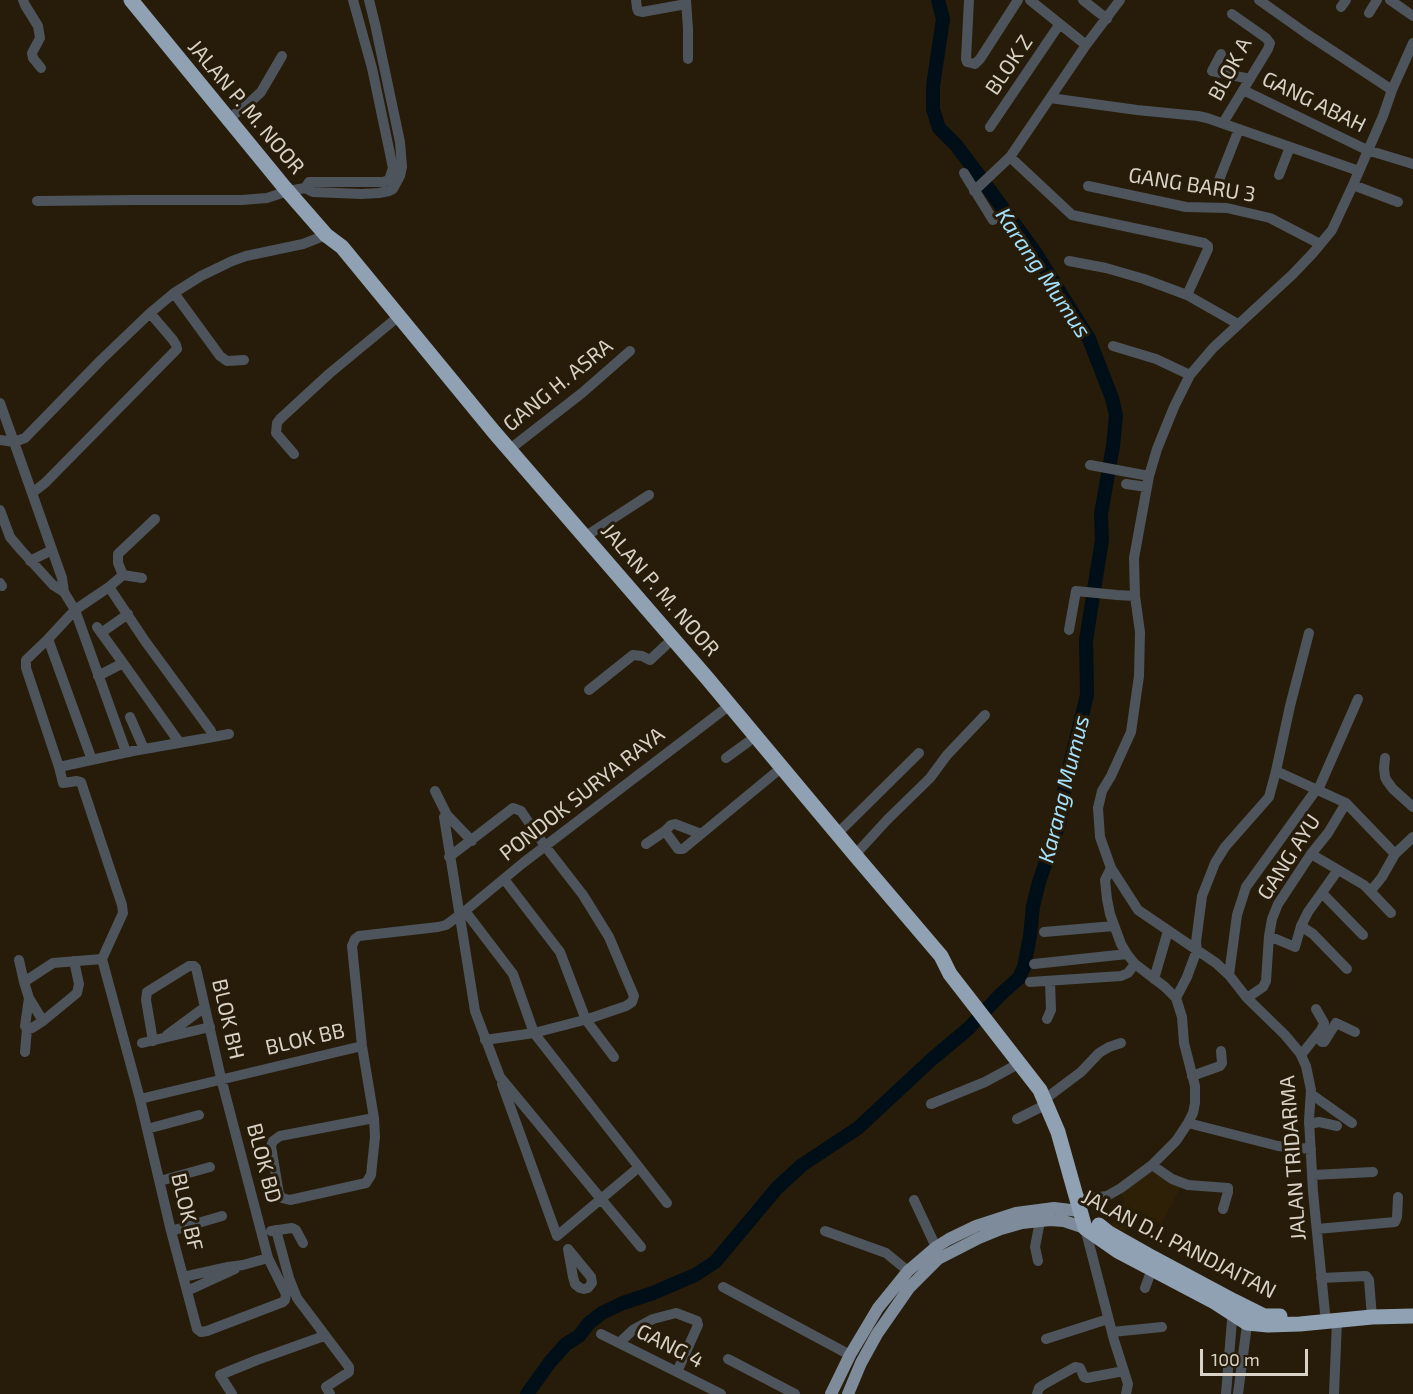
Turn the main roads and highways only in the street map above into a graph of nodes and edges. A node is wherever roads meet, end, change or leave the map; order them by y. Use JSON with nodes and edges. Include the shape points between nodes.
{"nodes":[{"id":1,"x":130,"y":0,"type":"edge"},
{"id":2,"x":329,"y":237,"type":"junction"},
{"id":3,"x":407,"y":333,"type":"junction"},
{"id":4,"x":585,"y":541,"type":"junction"},
{"id":5,"x":726,"y":708,"type":"junction"},
{"id":6,"x":834,"y":834,"type":"junction"},
{"id":7,"x":950,"y":974,"type":"junction"},
{"id":8,"x":1078,"y":1205,"type":"junction"},
{"id":9,"x":1085,"y":1228,"type":"junction"},
{"id":10,"x":1238,"y":1307,"type":"junction"},
{"id":11,"x":1413,"y":1307,"type":"edge"},
{"id":12,"x":1372,"y":1313,"type":"junction"},
{"id":13,"x":1331,"y":1317,"type":"junction"},
{"id":14,"x":1413,"y":1317,"type":"edge"},
{"id":15,"x":831,"y":1394,"type":"edge"},
{"id":16,"x":848,"y":1394,"type":"edge"}],
"edges":[{"from":1,"to":2,"type":"highway","name":"JALAN P. M. NOOR"},
{"from":2,"to":3,"type":"highway","name":"JALAN P. M. NOOR","via":[[342,247]]},
{"from":2,"to":3,"type":"highway","name":"JALAN P. M. NOOR","via":[[393,321]]},
{"from":3,"to":4,"type":"highway","name":"JALAN P. M. NOOR"},
{"from":3,"to":4,"type":"highway","name":"JALAN P. M. NOOR","via":[[434,373]]},
{"from":4,"to":5,"type":"highway","name":"JALAN P. M. NOOR"},
{"from":4,"to":5,"type":"highway","name":"JALAN P. M. NOOR","via":[[666,645]]},
{"from":5,"to":6,"type":"highway","name":"JALAN P. M. NOOR"},
{"from":5,"to":6,"type":"highway","name":"JALAN P. M. NOOR","via":[[748,742]]},
{"from":6,"to":7,"type":"highway","name":"JALAN P. M. NOOR","via":[[935,962]]},
{"from":6,"to":7,"type":"highway","name":"JALAN P. M. NOOR","via":[[942,956]]},
{"from":7,"to":8,"type":"highway","name":"JALAN P. M. NOOR","via":[[1037,1085],[1058,1132]]},
{"from":8,"to":9,"type":"highway","name":"JALAN P. M. NOOR"},
{"from":8,"to":10,"type":"highway","name":"JALAN D.I. PANDJAITAN","via":[[1109,1233]]},
{"from":8,"to":15,"type":"main road","name":"JALAN D.I. PANDJAITAN","via":[[1005,1215],[936,1247],[908,1271],[878,1308]]},
{"from":9,"to":10,"type":"highway","name":"JALAN D.I. PANDJAITAN","via":[[1118,1251],[1213,1301]]},
{"from":9,"to":16,"type":"main road","name":"JALAN D.I. PANDJAITAN","via":[[1064,1221],[1022,1223],[979,1238],[938,1259],[909,1288],[877,1334]]},
{"from":10,"to":13,"type":"highway","name":"JALAN D.I. PANDJAITAN","via":[[1264,1316]]},
{"from":10,"to":13,"type":"highway","name":"JALAN D.I. PANDJAITAN","via":[[1247,1323],[1268,1325]]},
{"from":11,"to":12,"type":"highway","name":"JALAN D.I. PANDJAITAN"},
{"from":12,"to":13,"type":"highway","name":"JALAN D.I. PANDJAITAN"},
{"from":12,"to":14,"type":"highway","name":"JALAN D.I. PANDJAITAN"}]}
